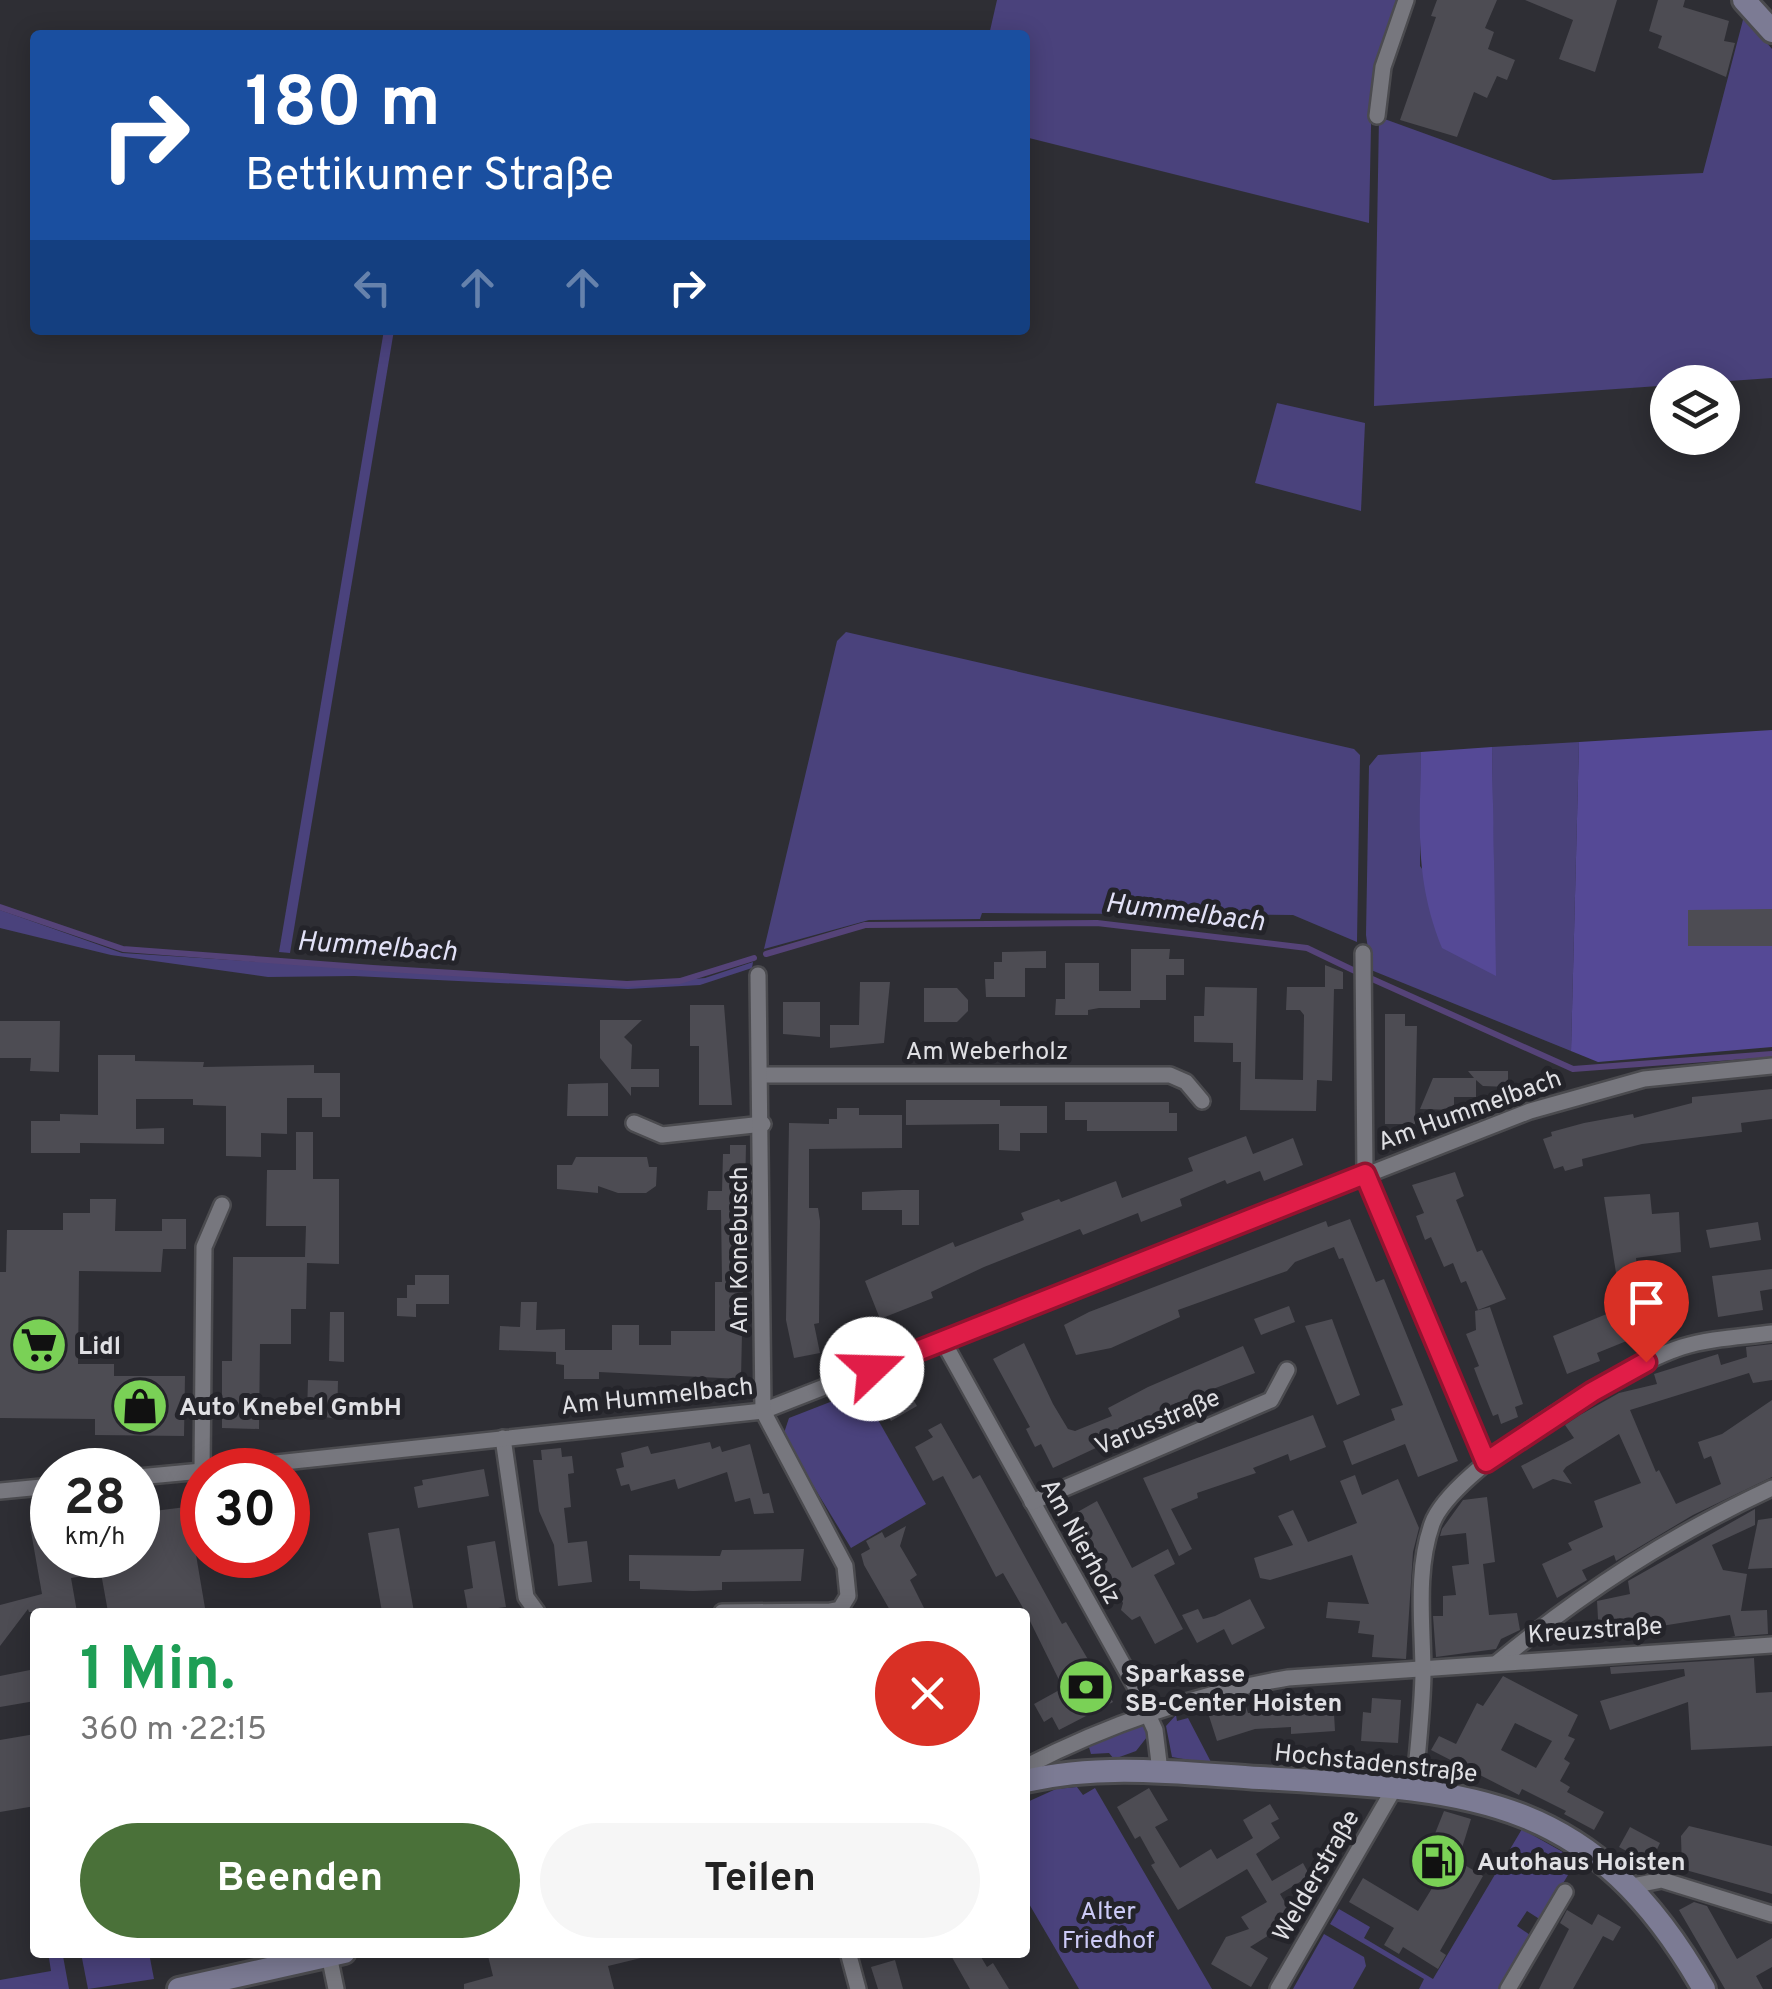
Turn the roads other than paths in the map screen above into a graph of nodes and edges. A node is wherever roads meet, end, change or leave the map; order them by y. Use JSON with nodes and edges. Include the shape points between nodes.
{"nodes":[{"id":1,"x":1406,"y":0,"type":"edge"},
{"id":2,"x":1744,"y":0,"type":"edge"},
{"id":3,"x":1772,"y":31,"type":"edge"},
{"id":4,"x":1377,"y":116,"type":"dead end"},
{"id":5,"x":1363,"y":953,"type":"dead end"},
{"id":6,"x":758,"y":975,"type":"dead end"},
{"id":7,"x":1772,"y":1066,"type":"edge"},
{"id":8,"x":761,"y":1074,"type":"junction"},
{"id":9,"x":1202,"y":1101,"type":"dead end"},
{"id":10,"x":634,"y":1124,"type":"dead end"},
{"id":11,"x":763,"y":1124,"type":"junction"},
{"id":12,"x":1365,"y":1174,"type":"junction"},
{"id":13,"x":222,"y":1205,"type":"dead end"},
{"id":14,"x":1772,"y":1333,"type":"edge"},
{"id":15,"x":944,"y":1341,"type":"junction"},
{"id":16,"x":1287,"y":1370,"type":"dead end"},
{"id":17,"x":764,"y":1410,"type":"junction"},
{"id":18,"x":503,"y":1438,"type":"junction"},
{"id":19,"x":204,"y":1448,"type":"edge"},
{"id":20,"x":310,"y":1459,"type":"edge"},
{"id":21,"x":1486,"y":1462,"type":"junction"},
{"id":22,"x":1772,"y":1488,"type":"edge"},
{"id":23,"x":30,"y":1489,"type":"edge"},
{"id":24,"x":0,"y":1492,"type":"edge"},
{"id":25,"x":1032,"y":1502,"type":"junction"},
{"id":26,"x":534,"y":1608,"type":"edge"},
{"id":27,"x":841,"y":1608,"type":"edge"},
{"id":28,"x":1772,"y":1645,"type":"edge"},
{"id":29,"x":1498,"y":1662,"type":"junction"},
{"id":30,"x":1423,"y":1670,"type":"junction"},
{"id":31,"x":1149,"y":1715,"type":"junction"},
{"id":32,"x":1030,"y":1765,"type":"edge"},
{"id":33,"x":1160,"y":1771,"type":"junction"},
{"id":34,"x":1030,"y":1780,"type":"edge"},
{"id":35,"x":1404,"y":1788,"type":"junction"},
{"id":36,"x":1632,"y":1886,"type":"junction"},
{"id":37,"x":1565,"y":1892,"type":"dead end"},
{"id":38,"x":1772,"y":1914,"type":"edge"},
{"id":39,"x":318,"y":1958,"type":"edge"},
{"id":40,"x":336,"y":1958,"type":"edge"},
{"id":41,"x":850,"y":1958,"type":"edge"},
{"id":42,"x":178,"y":1989,"type":"edge"},
{"id":43,"x":336,"y":1989,"type":"edge"},
{"id":44,"x":858,"y":1989,"type":"edge"},
{"id":45,"x":1278,"y":1989,"type":"edge"},
{"id":46,"x":1508,"y":1989,"type":"edge"},
{"id":47,"x":1704,"y":1989,"type":"edge"}],
"edges":[{"from":1,"to":4,"type":"street","via":[[1383,67]]},
{"from":2,"to":3,"type":"main road"},
{"from":5,"to":12,"type":"street"},
{"from":6,"to":8,"type":"street","name":"Am Konebusch"},
{"from":7,"to":12,"type":"street","name":"Am Hummelbach","via":[[1644,1078],[1582,1094]]},
{"from":8,"to":9,"type":"street","name":"Am Weberholz","via":[[1170,1075]]},
{"from":8,"to":11,"type":"street","name":"Am Konebusch"},
{"from":10,"to":11,"type":"street","name":"Am Konebusch","via":[[662,1135]]},
{"from":11,"to":17,"type":"street","name":"Am Konebusch"},
{"from":12,"to":15,"type":"street","name":"Am Hummelbach"},
{"from":12,"to":21,"type":"street"},
{"from":13,"to":19,"type":"street","via":[[204,1247]]},
{"from":14,"to":21,"type":"street","via":[[1666,1352]]},
{"from":15,"to":17,"type":"street","name":"Am Hummelbach"},
{"from":15,"to":25,"type":"street","name":"Am Nierholz"},
{"from":16,"to":25,"type":"street","name":"Varusstraße","via":[[1271,1400]]},
{"from":17,"to":18,"type":"street","name":"Am Hummelbach"},
{"from":17,"to":27,"type":"street","name":"Am Konebusch","via":[[845,1566],[848,1596]]},
{"from":18,"to":20,"type":"street","name":"Am Hummelbach"},
{"from":18,"to":26,"type":"street","via":[[526,1596]]},
{"from":21,"to":30,"type":"street","via":[[1448,1495],[1432,1525],[1422,1574]]},
{"from":22,"to":29,"type":"street","via":[[1633,1560]]},
{"from":23,"to":24,"type":"street"},
{"from":25,"to":31,"type":"street","name":"Am Nierholz"},
{"from":28,"to":29,"type":"street","name":"Kreuzstraße"},
{"from":29,"to":30,"type":"street","name":"Kreuzstraße"},
{"from":30,"to":31,"type":"street","name":"Kreuzstraße","via":[[1250,1684]]},
{"from":30,"to":35,"type":"street"},
{"from":31,"to":32,"type":"street","name":"Kreuzstraße"},
{"from":31,"to":33,"type":"street","name":"Am Nierholz"},
{"from":33,"to":34,"type":"main road","name":"Hochstadenstraße","via":[[1089,1770]]},
{"from":33,"to":35,"type":"main road","name":"Hochstadenstraße"},
{"from":35,"to":36,"type":"main road","name":"Hochstadenstraße","via":[[1466,1795],[1548,1824]]},
{"from":35,"to":45,"type":"street","name":"Welderstraße"},
{"from":36,"to":38,"type":"street","via":[[1662,1880]]},
{"from":36,"to":47,"type":"main road","name":"Hochstadenstraße"},
{"from":37,"to":46,"type":"street"},
{"from":39,"to":42,"type":"main road"},
{"from":40,"to":43,"type":"street"},
{"from":41,"to":44,"type":"street"}]}
